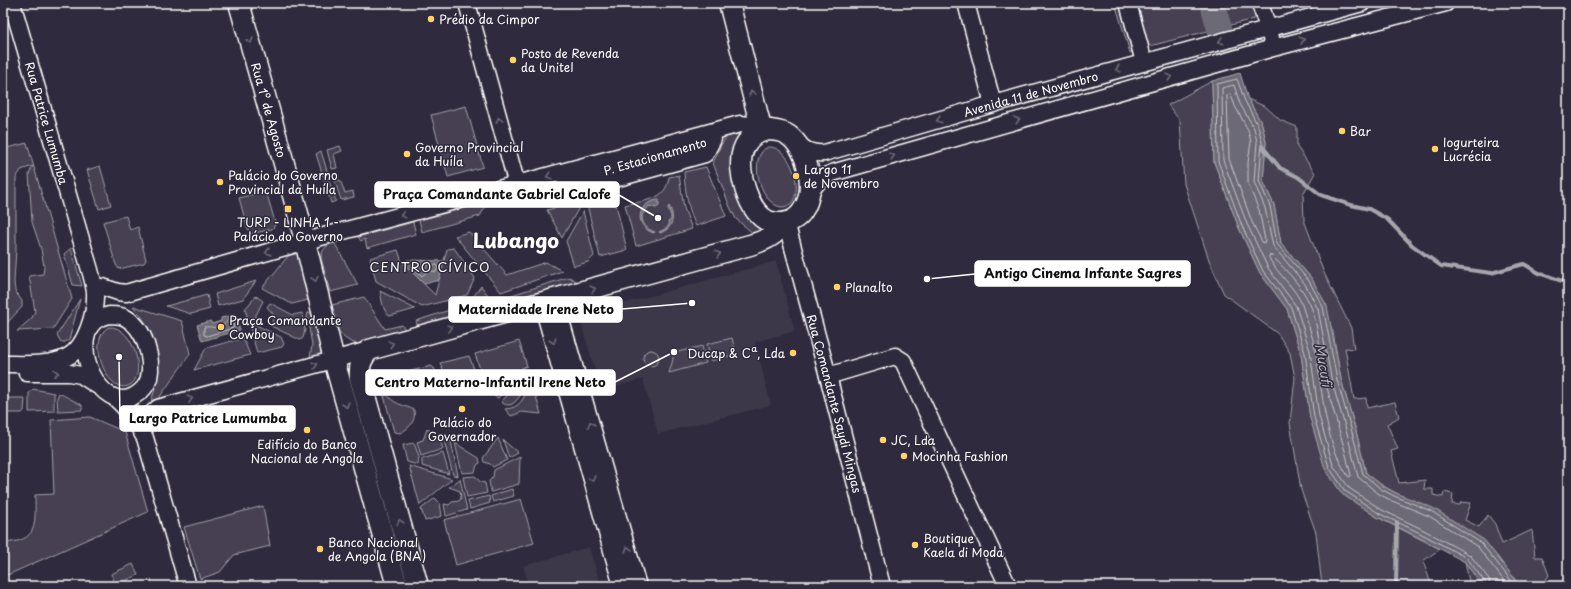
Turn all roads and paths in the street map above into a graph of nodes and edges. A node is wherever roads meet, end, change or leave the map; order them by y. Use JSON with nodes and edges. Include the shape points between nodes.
{"nodes":[{"id":1,"x":12,"y":3,"type":"edge"},
{"id":2,"x":239,"y":3,"type":"edge"},
{"id":3,"x":467,"y":3,"type":"edge"},
{"id":4,"x":729,"y":3,"type":"edge"},
{"id":5,"x":966,"y":3,"type":"edge"},
{"id":6,"x":1128,"y":3,"type":"edge"},
{"id":7,"x":1260,"y":3,"type":"edge"},
{"id":8,"x":1362,"y":3,"type":"edge"},
{"id":9,"x":1446,"y":3,"type":"edge"},
{"id":10,"x":1268,"y":28,"type":"junction"},
{"id":11,"x":1273,"y":48,"type":"junction"},
{"id":12,"x":1144,"y":62,"type":"junction"},
{"id":13,"x":993,"y":104,"type":"junction"},
{"id":14,"x":762,"y":131,"type":"junction"},
{"id":15,"x":795,"y":142,"type":"junction"},
{"id":16,"x":517,"y":184,"type":"junction"},
{"id":17,"x":560,"y":194,"type":"joint"},
{"id":18,"x":809,"y":195,"type":"junction"},
{"id":19,"x":786,"y":222,"type":"junction"},
{"id":20,"x":306,"y":241,"type":"junction"},
{"id":21,"x":82,"y":243,"type":"junction"},
{"id":22,"x":103,"y":287,"type":"junction"},
{"id":23,"x":126,"y":293,"type":"junction"},
{"id":24,"x":549,"y":302,"type":"junction"},
{"id":25,"x":118,"y":315,"type":"junction"},
{"id":26,"x":87,"y":331,"type":"junction"},
{"id":27,"x":369,"y":350,"type":"junction"},
{"id":28,"x":334,"y":360,"type":"junction"},
{"id":29,"x":3,"y":364,"type":"edge"},
{"id":30,"x":3,"y":375,"type":"edge"},
{"id":31,"x":828,"y":376,"type":"junction"},
{"id":32,"x":149,"y":379,"type":"junction"},
{"id":33,"x":100,"y":387,"type":"junction"},
{"id":34,"x":114,"y":397,"type":"junction"},
{"id":35,"x":145,"y":430,"type":"junction"},
{"id":36,"x":188,"y":586,"type":"edge"},
{"id":37,"x":397,"y":586,"type":"edge"},
{"id":38,"x":418,"y":586,"type":"edge"},
{"id":39,"x":622,"y":586,"type":"edge"},
{"id":40,"x":638,"y":586,"type":"edge"},
{"id":41,"x":882,"y":586,"type":"edge"},
{"id":42,"x":1008,"y":586,"type":"edge"}],
"edges":[{"from":1,"to":21,"type":"street","name":"Rua Patrice Lumumba"},
{"from":2,"to":20,"type":"main road","name":"Rua 1º de Agosto","one_way":true},
{"from":16,"to":3,"type":"street","one_way":true},
{"from":14,"to":4,"type":"main road","one_way":true},
{"from":5,"to":13,"type":"street"},
{"from":6,"to":12,"type":"street"},
{"from":7,"to":10,"type":"street"},
{"from":8,"to":10,"type":"street","name":"Avenida 11 de Novembro"},
{"from":11,"to":9,"type":"street","name":"Avenida 11 de Novembro","one_way":true},
{"from":10,"to":11,"type":"street"},
{"from":10,"to":12,"type":"street","name":"Avenida 11 de Novembro","one_way":true},
{"from":18,"to":11,"type":"street","name":"Avenida 11 de Novembro","one_way":true,"via":[[816,183],[832,173]]},
{"from":12,"to":13,"type":"street","name":"Avenida 11 de Novembro","one_way":true},
{"from":13,"to":15,"type":"street","name":"Avenida 11 de Novembro","one_way":true,"via":[[824,153],[815,154],[807,151]]},
{"from":14,"to":15,"type":"main road","via":[[780,131]]},
{"from":14,"to":16,"type":"street","one_way":true,"via":[[750,125],[740,124]]},
{"from":14,"to":19,"type":"main road","via":[[746,143],[743,151],[744,184],[751,204],[762,217],[777,223]]},
{"from":15,"to":18,"type":"main road","via":[[808,168]]},
{"from":16,"to":20,"type":"street","one_way":true},
{"from":17,"to":17,"type":"street","name":"P. Estacionamento","via":[[567,180],[713,139],[705,154]]},
{"from":18,"to":19,"type":"main road","via":[[802,212]]},
{"from":24,"to":19,"type":"main road","one_way":true,"via":[[756,244],[776,234]]},
{"from":19,"to":31,"type":"street","name":"Rua Comandante Saydi Mingas"},
{"from":20,"to":23,"type":"street","one_way":true},
{"from":20,"to":28,"type":"main road","name":"Rua 1º de Agosto","one_way":true},
{"from":21,"to":22,"type":"street","name":"Rua Patrice Lumumba"},
{"from":21,"to":26,"type":"street","name":"Rua Patrice Lumumba","via":[[95,292]]},
{"from":22,"to":23,"type":"street"},
{"from":22,"to":25,"type":"street","name":"Rua Patrice Lumumba"},
{"from":23,"to":25,"type":"street","via":[[120,302]]},
{"from":27,"to":24,"type":"main road","one_way":true},
{"from":24,"to":39,"type":"street","one_way":true},
{"from":40,"to":24,"type":"street","one_way":true},
{"from":25,"to":26,"type":"street","via":[[100,318],[92,323]]},
{"from":25,"to":32,"type":"street","via":[[127,318],[141,333],[147,347]]},
{"from":26,"to":29,"type":"street","via":[[75,352],[66,358],[56,361]]},
{"from":26,"to":33,"type":"street","via":[[85,341],[88,366]]},
{"from":27,"to":28,"type":"street"},
{"from":38,"to":27,"type":"main road","one_way":true,"via":[[360,378],[359,368]]},
{"from":35,"to":28,"type":"street","one_way":true,"via":[[149,416],[158,408]]},
{"from":28,"to":37,"type":"main road","name":"Rua 1º de Agosto","one_way":true},
{"from":30,"to":33,"type":"street","one_way":true,"via":[[69,373],[81,375]]},
{"from":31,"to":41,"type":"street","name":"Rua Comandante Saydi Mingas"},
{"from":31,"to":42,"type":"street","via":[[895,356],[903,361]]},
{"from":32,"to":34,"type":"street","via":[[139,393],[122,399]]},
{"from":32,"to":35,"type":"street"},
{"from":33,"to":34,"type":"street"},
{"from":34,"to":35,"type":"street"},
{"from":35,"to":36,"type":"street"}]}
